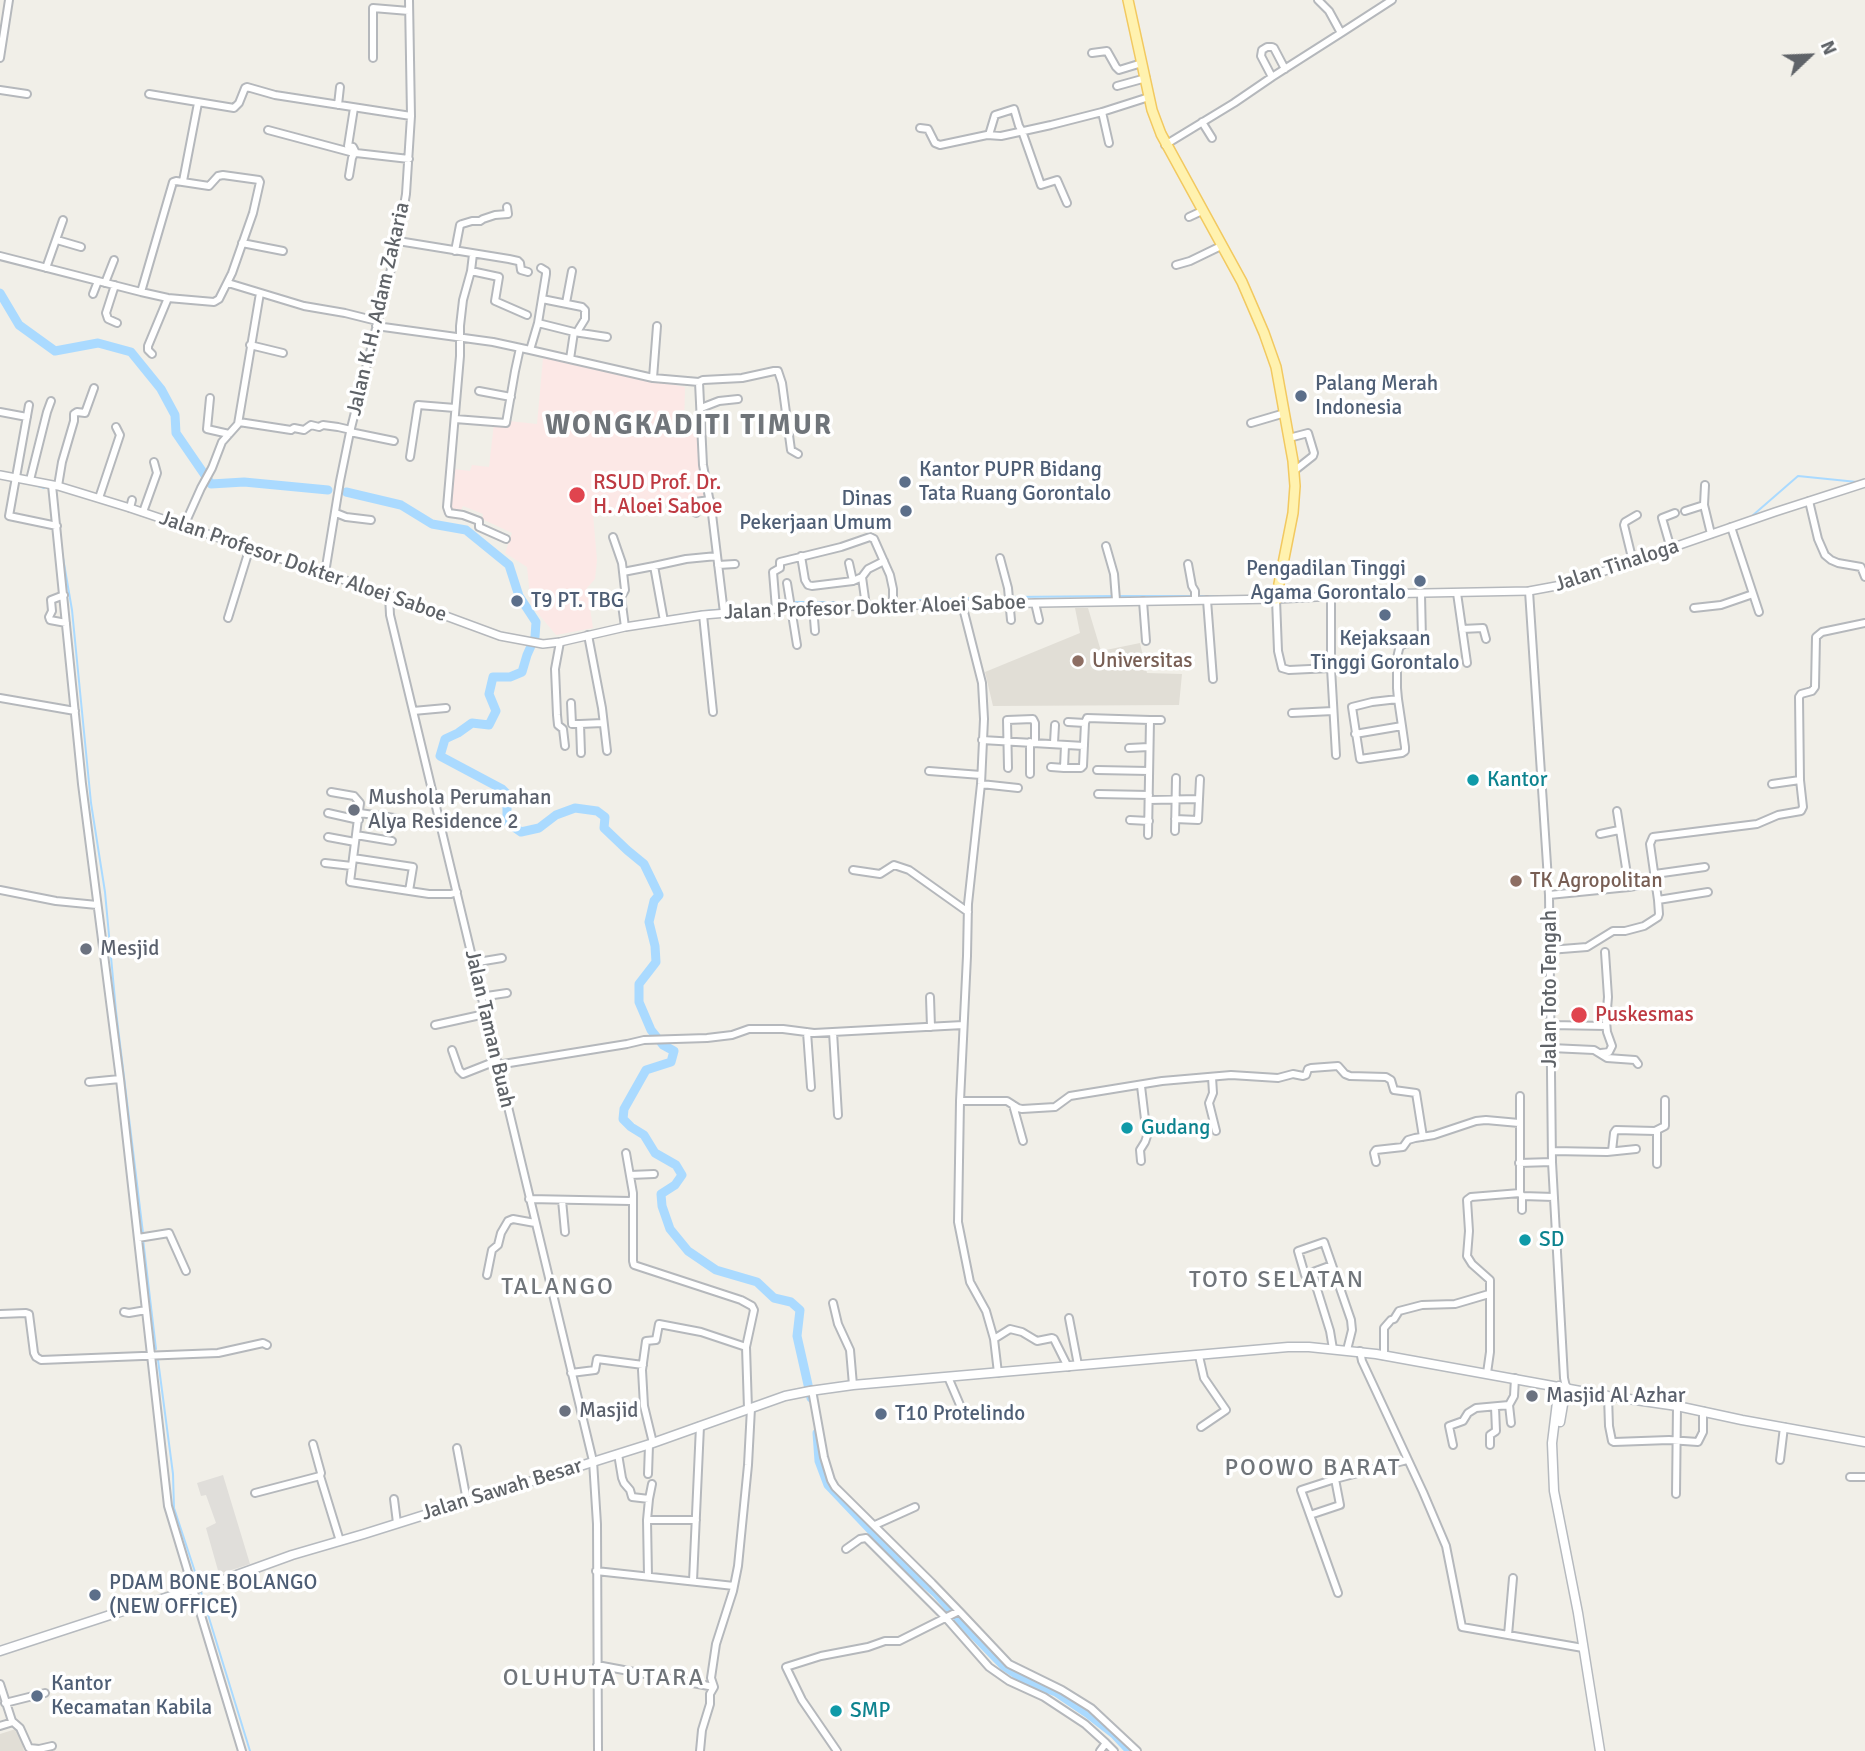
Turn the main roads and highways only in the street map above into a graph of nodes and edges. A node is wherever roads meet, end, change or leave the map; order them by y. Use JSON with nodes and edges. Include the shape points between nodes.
{"nodes":[{"id":1,"x":1130,"y":0,"type":"edge"},
{"id":2,"x":1276,"y":599,"type":"road end"},
{"id":3,"x":1563,"y":1384,"type":"junction"},
{"id":4,"x":1865,"y":1442,"type":"edge"},
{"id":5,"x":1554,"y":1463,"type":"junction"},
{"id":6,"x":0,"y":1651,"type":"edge"},
{"id":7,"x":1602,"y":1751,"type":"edge"}],
"edges":[{"from":1,"to":2,"type":"main road","via":[[1149,97],[1165,145],[1242,282],[1276,367],[1295,486]]},
{"from":3,"to":4,"type":"main road"},
{"from":3,"to":5,"type":"main road"},
{"from":3,"to":6,"type":"main road","name":"Jalan Sawah Besar","via":[[1360,1351],[1288,1347],[811,1390]]},
{"from":5,"to":7,"type":"main road"},
{"from":5,"to":7,"type":"main road","via":[[1556,1501]]}]}
